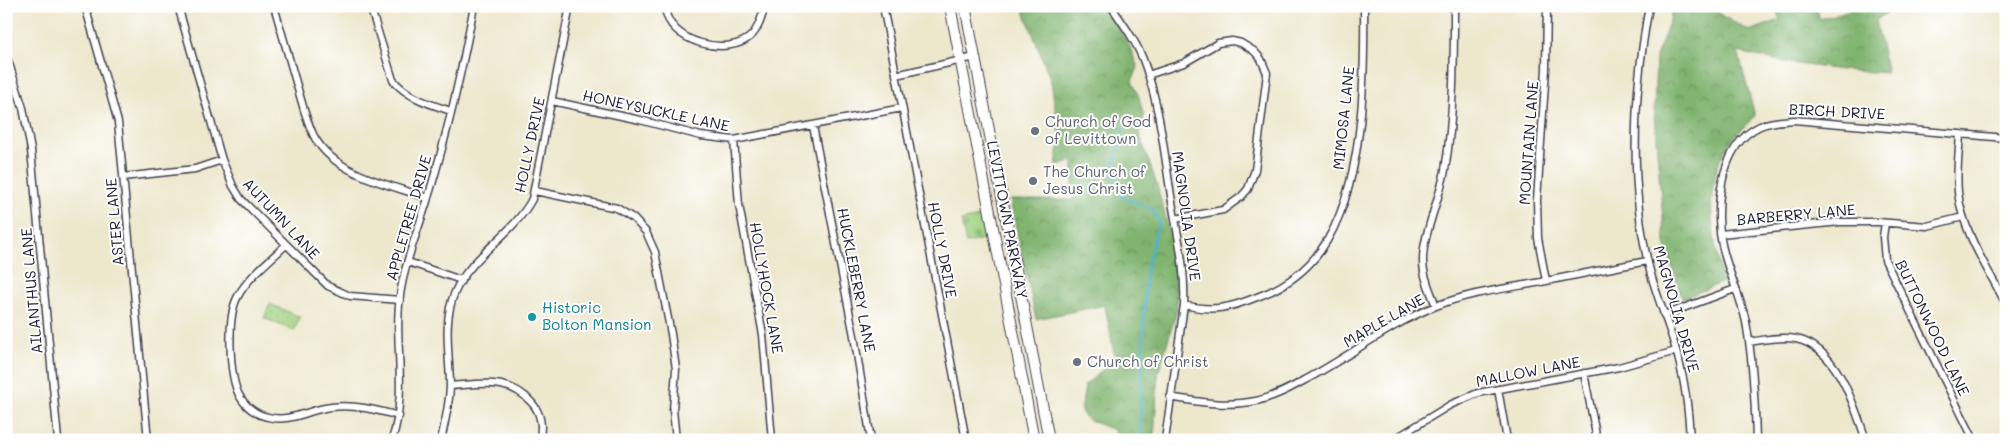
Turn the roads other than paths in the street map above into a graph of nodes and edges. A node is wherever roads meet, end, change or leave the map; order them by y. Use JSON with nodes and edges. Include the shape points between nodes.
{"nodes":[{"id":1,"x":85,"y":6,"type":"edge"},
{"id":2,"x":178,"y":6,"type":"edge"},
{"id":3,"x":274,"y":6,"type":"edge"},
{"id":4,"x":370,"y":6,"type":"edge"},
{"id":5,"x":474,"y":6,"type":"edge"},
{"id":6,"x":570,"y":6,"type":"edge"},
{"id":7,"x":665,"y":6,"type":"edge"},
{"id":8,"x":765,"y":6,"type":"edge"},
{"id":9,"x":883,"y":6,"type":"edge"},
{"id":10,"x":950,"y":6,"type":"edge"},
{"id":11,"x":965,"y":6,"type":"edge"},
{"id":12,"x":1111,"y":6,"type":"edge"},
{"id":13,"x":1364,"y":6,"type":"edge"},
{"id":14,"x":1454,"y":6,"type":"edge"},
{"id":15,"x":1547,"y":6,"type":"edge"},
{"id":16,"x":1649,"y":6,"type":"edge"},
{"id":17,"x":6,"y":54,"type":"edge"},
{"id":18,"x":975,"y":57,"type":"junction"},
{"id":19,"x":960,"y":60,"type":"junction"},
{"id":20,"x":896,"y":74,"type":"junction"},
{"id":21,"x":1148,"y":75,"type":"junction"},
{"id":22,"x":552,"y":102,"type":"junction"},
{"id":23,"x":902,"y":108,"type":"junction"},
{"id":24,"x":451,"y":111,"type":"junction"},
{"id":25,"x":813,"y":126,"type":"junction"},
{"id":26,"x":1960,"y":134,"type":"junction"},
{"id":27,"x":2006,"y":138,"type":"edge"},
{"id":28,"x":734,"y":140,"type":"junction"},
{"id":29,"x":222,"y":160,"type":"junction"},
{"id":30,"x":123,"y":177,"type":"junction"},
{"id":31,"x":535,"y":191,"type":"junction"},
{"id":32,"x":428,"y":198,"type":"junction"},
{"id":33,"x":1963,"y":217,"type":"junction"},
{"id":34,"x":1175,"y":219,"type":"junction"},
{"id":35,"x":1885,"y":223,"type":"junction"},
{"id":36,"x":1720,"y":234,"type":"junction"},
{"id":37,"x":286,"y":245,"type":"junction"},
{"id":38,"x":1647,"y":261,"type":"junction"},
{"id":39,"x":408,"y":262,"type":"junction"},
{"id":40,"x":461,"y":280,"type":"junction"},
{"id":41,"x":1546,"y":281,"type":"junction"},
{"id":42,"x":1736,"y":289,"type":"junction"},
{"id":43,"x":400,"y":300,"type":"junction"},
{"id":44,"x":2006,"y":304,"type":"edge"},
{"id":45,"x":1184,"y":305,"type":"junction"},
{"id":46,"x":1436,"y":306,"type":"junction"},
{"id":47,"x":1664,"y":315,"type":"junction"},
{"id":48,"x":1749,"y":342,"type":"junction"},
{"id":49,"x":1676,"y":351,"type":"junction"},
{"id":50,"x":1584,"y":374,"type":"junction"},
{"id":51,"x":450,"y":386,"type":"junction"},
{"id":52,"x":1498,"y":389,"type":"junction"},
{"id":53,"x":1170,"y":397,"type":"junction"},
{"id":54,"x":399,"y":416,"type":"junction"},
{"id":55,"x":1405,"y":437,"type":"edge"},
{"id":56,"x":58,"y":440,"type":"edge"},
{"id":57,"x":148,"y":440,"type":"edge"},
{"id":58,"x":392,"y":440,"type":"edge"},
{"id":59,"x":441,"y":440,"type":"edge"},
{"id":60,"x":539,"y":440,"type":"edge"},
{"id":61,"x":676,"y":440,"type":"edge"},
{"id":62,"x":772,"y":440,"type":"edge"},
{"id":63,"x":871,"y":440,"type":"edge"},
{"id":64,"x":966,"y":440,"type":"edge"},
{"id":65,"x":1034,"y":440,"type":"edge"},
{"id":66,"x":1049,"y":440,"type":"edge"},
{"id":67,"x":1164,"y":440,"type":"edge"},
{"id":68,"x":1393,"y":440,"type":"edge"},
{"id":69,"x":1507,"y":440,"type":"edge"},
{"id":70,"x":1597,"y":440,"type":"edge"},
{"id":71,"x":1690,"y":440,"type":"edge"},
{"id":72,"x":1756,"y":440,"type":"edge"},
{"id":73,"x":1866,"y":440,"type":"edge"},
{"id":74,"x":1974,"y":440,"type":"edge"}],
"edges":[{"from":1,"to":30,"type":"street","name":"ASTER LANE","via":[[118,122]]},
{"from":2,"to":29,"type":"street","name":"AUTUMN LANE"},
{"from":3,"to":32,"type":"street","via":[[309,126],[320,146],[346,168]]},
{"from":4,"to":24,"type":"street","via":[[393,80],[411,96]]},
{"from":5,"to":24,"type":"street","name":"APPLETREE DRIVE"},
{"from":6,"to":22,"type":"street","name":"HOLLY DRIVE"},
{"from":7,"to":8,"type":"street","via":[[669,22],[681,35],[728,46],[752,35]]},
{"from":9,"to":20,"type":"street","name":"HOLLY DRIVE"},
{"from":10,"to":19,"type":"main road","name":"LEVITTOWN PARKWAY"},
{"from":11,"to":18,"type":"main road","name":"LEVITTOWN PARKWAY"},
{"from":12,"to":21,"type":"street","name":"MAGNOLIA DRIVE","via":[[1136,46]]},
{"from":13,"to":45,"type":"street","name":"MIMOSA LANE","via":[[1362,94],[1356,154],[1342,207],[1329,237],[1299,273],[1265,294],[1224,308]]},
{"from":14,"to":46,"type":"street","via":[[1454,81],[1446,167],[1423,252],[1424,272]]},
{"from":15,"to":41,"type":"street","name":"MOUNTAIN LANE","via":[[1537,200],[1538,238]]},
{"from":16,"to":38,"type":"street","name":"MAGNOLIA DRIVE","via":[[1636,122],[1639,196]]},
{"from":17,"to":56,"type":"street","name":"AILANTHUS LANE","via":[[32,150]]},
{"from":18,"to":19,"type":"street"},
{"from":18,"to":66,"type":"main road","name":"LEVITTOWN PARKWAY"},
{"from":19,"to":20,"type":"street"},
{"from":19,"to":65,"type":"main road","name":"LEVITTOWN PARKWAY"},
{"from":20,"to":23,"type":"street","name":"HOLLY DRIVE"},
{"from":21,"to":34,"type":"street","name":"MAGNOLIA DRIVE"},
{"from":21,"to":34,"type":"street","via":[[1184,63],[1218,43],[1232,41],[1254,51],[1266,73],[1257,154],[1248,189],[1223,210]]},
{"from":22,"to":28,"type":"street","name":"HONEYSUCKLE LANE","via":[[701,136]]},
{"from":22,"to":31,"type":"street","name":"HOLLY DRIVE"},
{"from":23,"to":25,"type":"street","name":"HONEYSUCKLE LANE"},
{"from":23,"to":64,"type":"street","name":"HOLLY DRIVE"},
{"from":24,"to":32,"type":"street","name":"APPLETREE DRIVE"},
{"from":25,"to":28,"type":"street","name":"HONEYSUCKLE LANE"},
{"from":25,"to":63,"type":"street","name":"HUCKLEBERRY LANE"},
{"from":26,"to":27,"type":"street","name":"BIRCH DRIVE"},
{"from":26,"to":33,"type":"street","via":[[1957,180]]},
{"from":26,"to":36,"type":"street","name":"BIRCH DRIVE","via":[[1794,120],[1759,126],[1738,145],[1726,170],[1719,199]]},
{"from":28,"to":62,"type":"street","name":"HOLLYHOCK LANE","via":[[739,205],[763,335]]},
{"from":29,"to":30,"type":"street","via":[[195,169]]},
{"from":29,"to":37,"type":"street","name":"AUTUMN LANE","via":[[241,199]]},
{"from":30,"to":57,"type":"street","name":"ASTER LANE"},
{"from":31,"to":40,"type":"street","name":"HOLLY DRIVE","via":[[520,217]]},
{"from":31,"to":61,"type":"street","via":[[617,208],[634,218],[646,232],[656,257],[676,369],[673,410]]},
{"from":32,"to":39,"type":"street","name":"APPLETREE DRIVE"},
{"from":33,"to":35,"type":"street","name":"BARBERRY LANE","via":[[1927,226]]},
{"from":33,"to":44,"type":"street"},
{"from":34,"to":45,"type":"street","name":"MAGNOLIA DRIVE","via":[[1184,272]]},
{"from":35,"to":36,"type":"street","name":"BARBERRY LANE","via":[[1838,222]]},
{"from":35,"to":74,"type":"street","name":"BUTTONWOOD LANE","via":[[1885,260]]},
{"from":36,"to":42,"type":"street","name":"BIRCH DRIVE"},
{"from":37,"to":43,"type":"street","name":"AUTUMN LANE","via":[[318,277],[340,293],[364,299]]},
{"from":37,"to":54,"type":"street","via":[[244,287],[234,306],[230,334],[234,380],[239,394],[260,415],[280,419],[343,406]]},
{"from":38,"to":41,"type":"street","name":"MAPLE LANE"},
{"from":38,"to":47,"type":"street","name":"MAGNOLIA DRIVE"},
{"from":39,"to":40,"type":"street"},
{"from":39,"to":43,"type":"street","name":"APPLETREE DRIVE"},
{"from":40,"to":51,"type":"street","name":"HOLLY DRIVE","via":[[450,307]]},
{"from":41,"to":46,"type":"street","name":"MAPLE LANE","via":[[1480,292]]},
{"from":42,"to":47,"type":"street"},
{"from":42,"to":48,"type":"street","name":"BIRCH DRIVE"},
{"from":43,"to":54,"type":"street","name":"APPLETREE DRIVE","via":[[402,393]]},
{"from":45,"to":53,"type":"street","name":"MAGNOLIA DRIVE"},
{"from":46,"to":53,"type":"street","name":"MAPLE LANE","via":[[1332,366],[1268,398],[1217,404]]},
{"from":47,"to":49,"type":"street","name":"MAGNOLIA DRIVE"},
{"from":48,"to":72,"type":"street","name":"BIRCH DRIVE"},
{"from":48,"to":73,"type":"street","via":[[1794,338],[1821,351],[1840,378]]},
{"from":49,"to":50,"type":"street","name":"MALLOW LANE"},
{"from":49,"to":71,"type":"street","name":"MAGNOLIA DRIVE","via":[[1685,388]]},
{"from":50,"to":52,"type":"street","name":"MALLOW LANE"},
{"from":50,"to":70,"type":"street"},
{"from":51,"to":59,"type":"street","name":"HOLLY DRIVE"},
{"from":51,"to":60,"type":"street","via":[[501,384],[517,389],[537,410],[541,428]]},
{"from":52,"to":55,"type":"street","name":"MALLOW LANE","via":[[1463,399]]},
{"from":52,"to":69,"type":"street"},
{"from":53,"to":67,"type":"street","name":"MAGNOLIA DRIVE"},
{"from":54,"to":58,"type":"street","name":"APPLETREE DRIVE"},
{"from":55,"to":68,"type":"street","name":"MALLOW LANE"}]}
